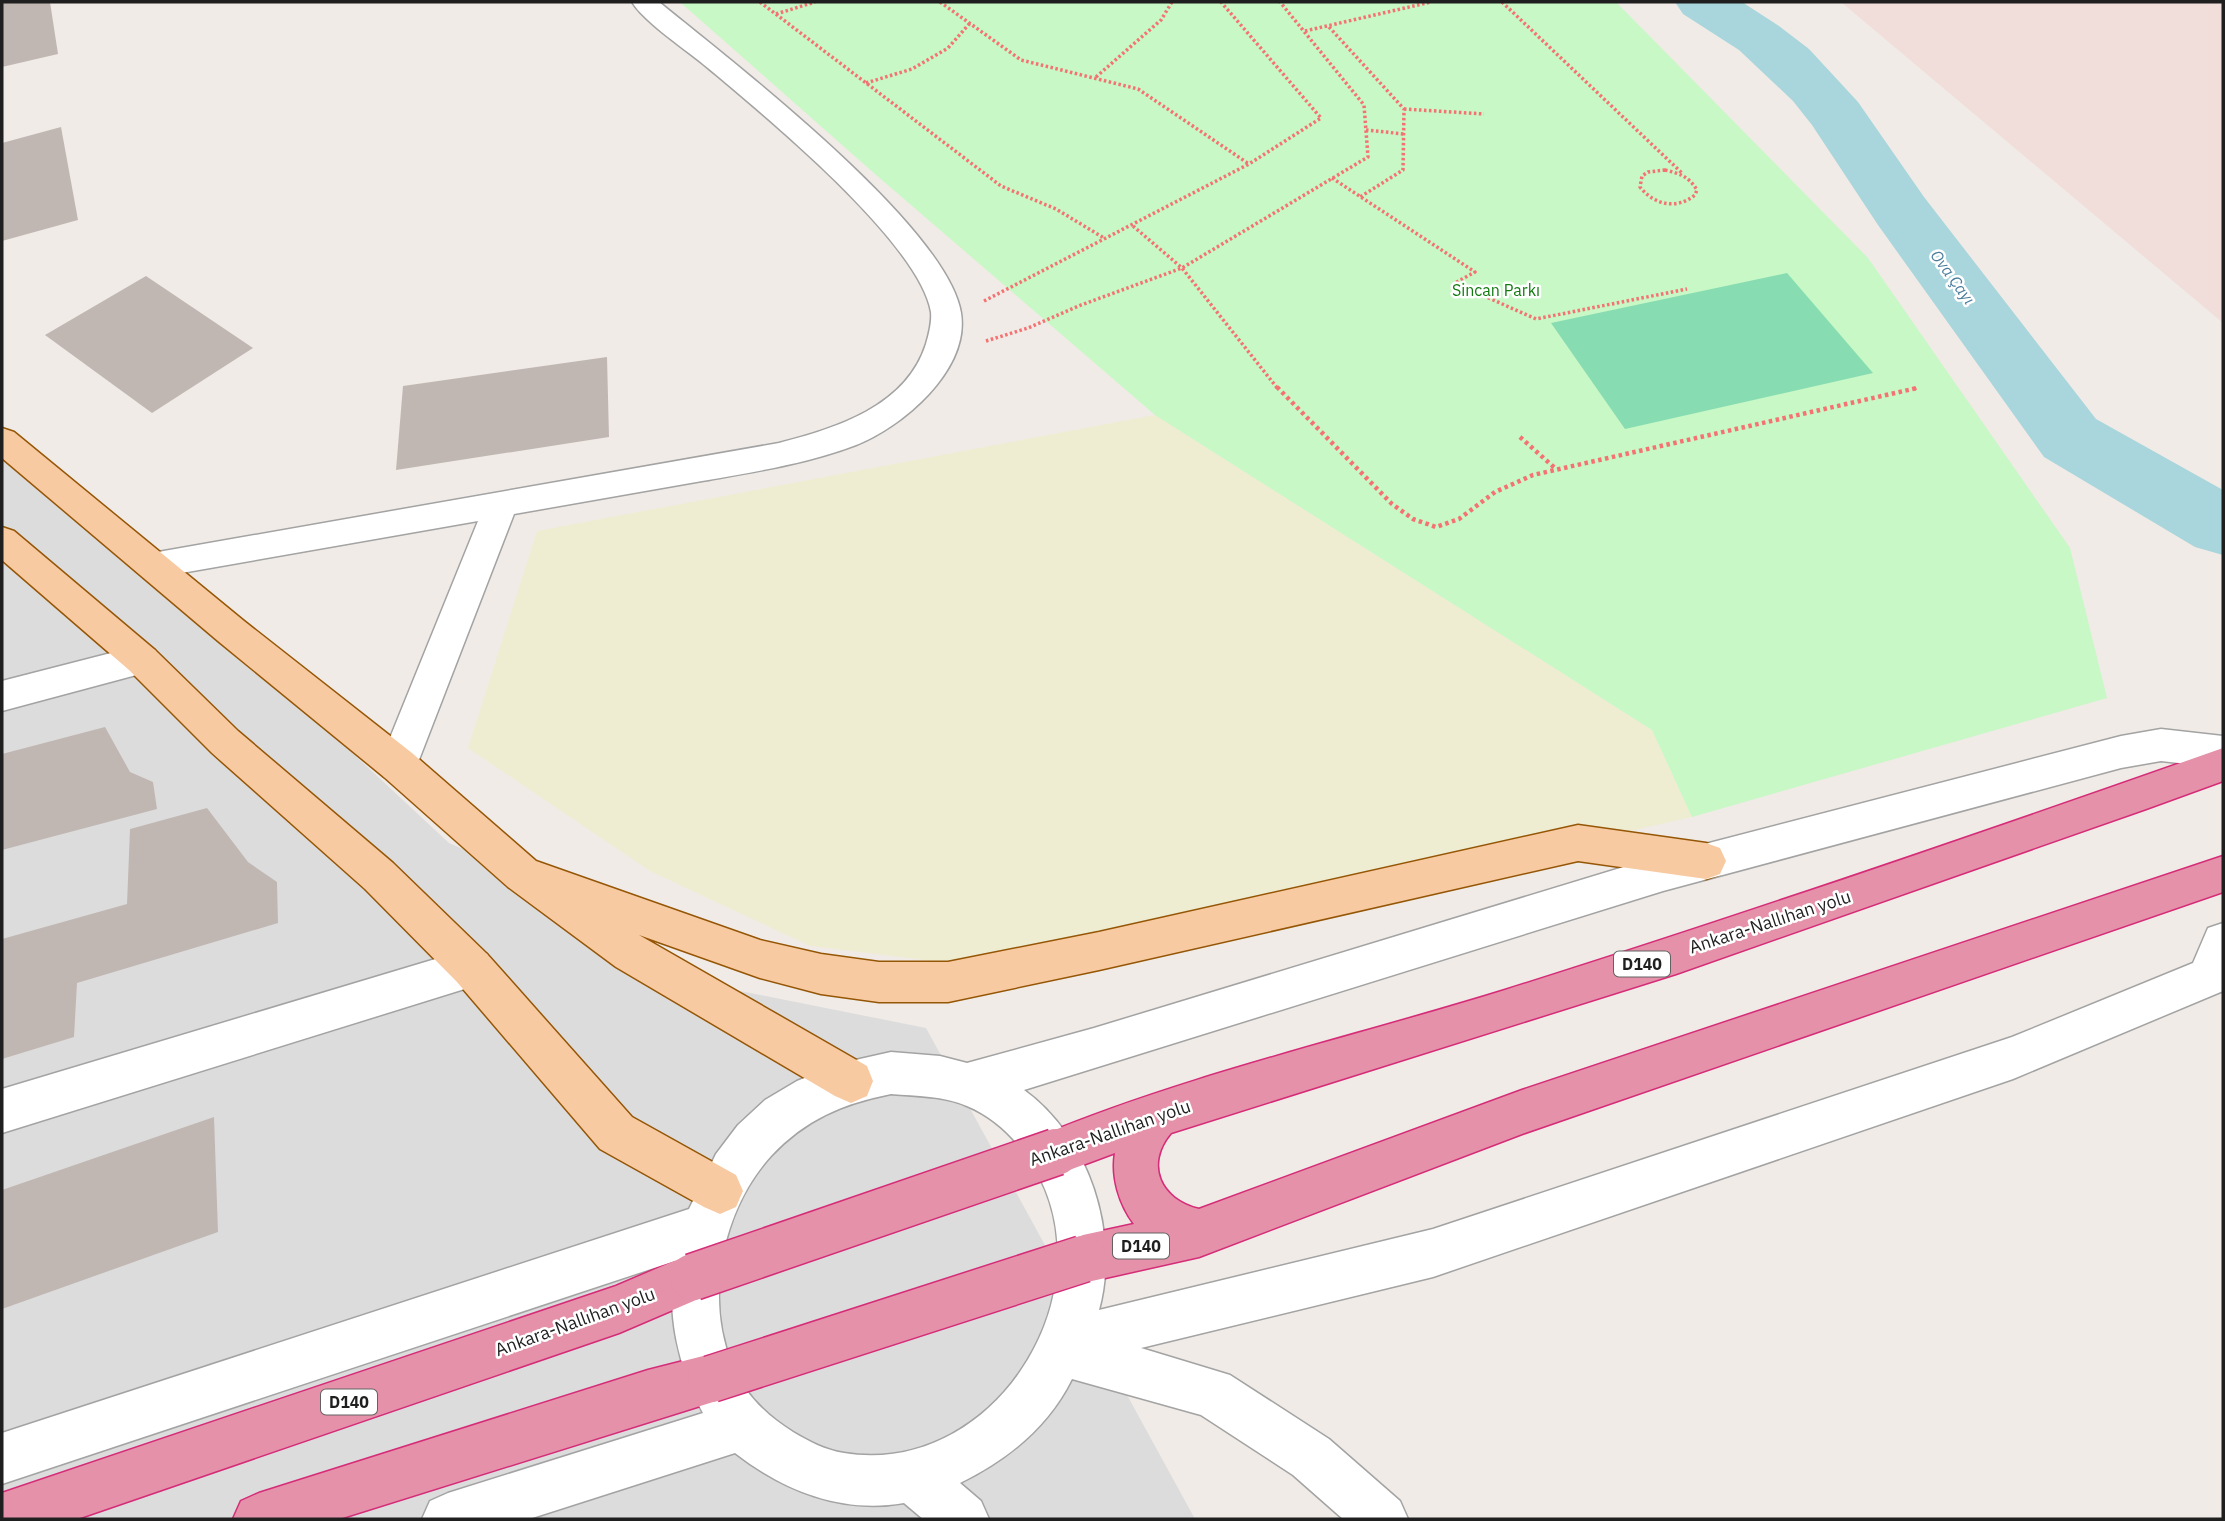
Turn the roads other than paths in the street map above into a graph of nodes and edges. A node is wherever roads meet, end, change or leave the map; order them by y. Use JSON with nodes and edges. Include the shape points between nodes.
{"nodes":[{"id":1,"x":644,"y":2,"type":"edge"},
{"id":2,"x":2,"y":440,"type":"edge"},
{"id":3,"x":501,"y":505,"type":"junction"},
{"id":4,"x":2,"y":540,"type":"edge"},
{"id":5,"x":153,"y":565,"type":"junction"},
{"id":6,"x":142,"y":660,"type":"junction"},
{"id":7,"x":2,"y":696,"type":"edge"},
{"id":8,"x":2223,"y":752,"type":"edge"},
{"id":9,"x":2223,"y":764,"type":"edge"},
{"id":10,"x":398,"y":765,"type":"junction"},
{"id":11,"x":1706,"y":861,"type":"junction"},
{"id":12,"x":523,"y":874,"type":"junction"},
{"id":13,"x":2223,"y":874,"type":"edge"},
{"id":14,"x":2223,"y":942,"type":"edge"},
{"id":15,"x":472,"y":968,"type":"junction"},
{"id":16,"x":851,"y":1081,"type":"junction"},
{"id":17,"x":968,"y":1084,"type":"junction"},
{"id":18,"x":2,"y":1111,"type":"edge"},
{"id":19,"x":1158,"y":1114,"type":"junction"},
{"id":20,"x":712,"y":1209,"type":"junction"},
{"id":21,"x":1199,"y":1234,"type":"junction"},
{"id":22,"x":1064,"y":1346,"type":"junction"},
{"id":23,"x":744,"y":1425,"type":"junction"},
{"id":24,"x":2,"y":1459,"type":"edge"},
{"id":25,"x":912,"y":1476,"type":"junction"},
{"id":26,"x":2,"y":1519,"type":"edge"},
{"id":27,"x":259,"y":1519,"type":"edge"},
{"id":28,"x":448,"y":1519,"type":"edge"},
{"id":29,"x":963,"y":1519,"type":"edge"},
{"id":30,"x":1382,"y":1519,"type":"edge"}],
"edges":[{"from":1,"to":3,"type":"street","via":[[814,146],[895,227],[941,288],[946,321],[943,341],[923,380],[892,410],[847,436],[779,455]]},
{"from":2,"to":5,"type":"main road"},
{"from":3,"to":5,"type":"street"},
{"from":3,"to":10,"type":"street"},
{"from":4,"to":6,"type":"main road"},
{"from":5,"to":10,"type":"main road"},
{"from":6,"to":7,"type":"street"},
{"from":6,"to":15,"type":"main road","via":[[225,741],[379,876]]},
{"from":8,"to":11,"type":"street","via":[[2161,745],[2121,751]]},
{"from":9,"to":19,"type":"highway","name":"Ankara-Nallıhan yolu","number":"D140","via":[[2007,844],[1519,1005]]},
{"from":10,"to":12,"type":"main road"},
{"from":11,"to":12,"type":"main road","via":[[1578,843],[1086,954],[934,982],[879,982],[760,960]]},
{"from":11,"to":17,"type":"street"},
{"from":12,"to":16,"type":"main road","via":[[631,953]]},
{"from":13,"to":21,"type":"highway","number":"D140","via":[[1522,1112]]},
{"from":14,"to":22,"type":"street","via":[[2209,977],[2000,1062],[1433,1253]]},
{"from":15,"to":18,"type":"street"},
{"from":15,"to":20,"type":"main road","via":[[616,1133]]},
{"from":16,"to":17,"type":"street","via":[[891,1073],[931,1074]]},
{"from":16,"to":20,"type":"street","via":[[811,1097],[776,1122],[744,1153]]},
{"from":17,"to":22,"type":"street","via":[[998,1097],[1023,1116],[1062,1167],[1075,1199],[1083,1268],[1078,1305]]},
{"from":19,"to":21,"type":"highway","via":[[1146,1126],[1136,1158],[1142,1195],[1154,1213],[1172,1226]]},
{"from":19,"to":26,"type":"highway","name":"Ankara-Nallıhan yolu","number":"D140","bridge":true,"via":[[693,1277],[619,1309]]},
{"from":20,"to":23,"type":"street","via":[[694,1274],[695,1321],[706,1367],[728,1408]]},
{"from":20,"to":24,"type":"street"},
{"from":21,"to":27,"type":"highway","number":"D140","bridge":true,"via":[[1083,1259]]},
{"from":22,"to":25,"type":"street","via":[[1043,1386],[1016,1417],[985,1443],[950,1463]]},
{"from":22,"to":30,"type":"street","via":[[1212,1393],[1311,1457]]},
{"from":23,"to":25,"type":"street","via":[[760,1441],[799,1465],[835,1478]]},
{"from":23,"to":28,"type":"street"},
{"from":25,"to":29,"type":"street"}]}
